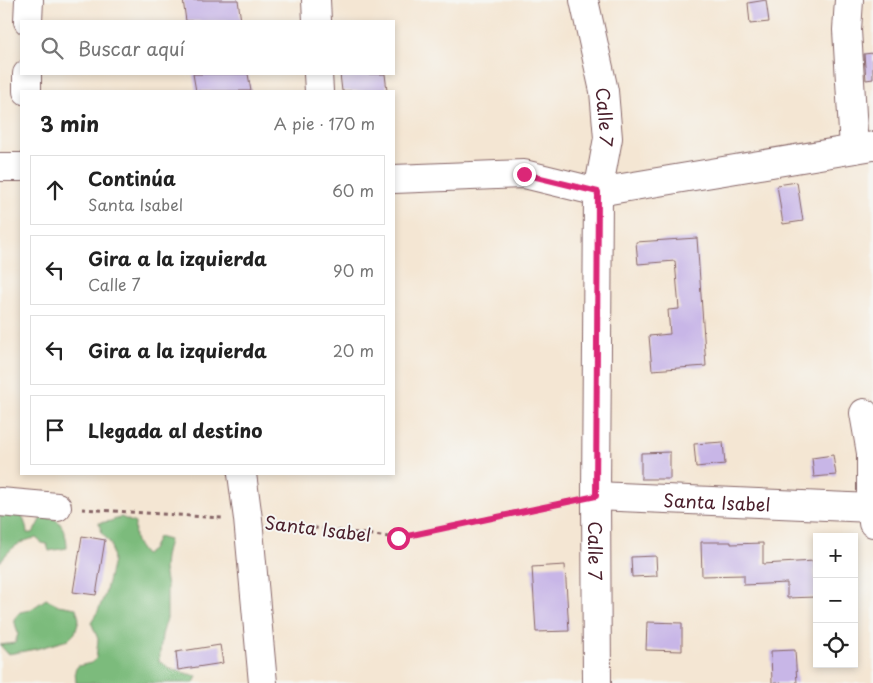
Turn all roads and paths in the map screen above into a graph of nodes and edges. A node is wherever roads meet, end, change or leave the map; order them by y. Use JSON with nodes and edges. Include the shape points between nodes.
{"nodes":[{"id":1,"x":29,"y":0,"type":"edge"},
{"id":2,"x":316,"y":0,"type":"edge"},
{"id":3,"x":584,"y":0,"type":"edge"},
{"id":4,"x":849,"y":0,"type":"edge"},
{"id":5,"x":28,"y":20,"type":"edge"},
{"id":6,"x":317,"y":20,"type":"edge"},
{"id":7,"x":27,"y":75,"type":"edge"},
{"id":8,"x":318,"y":75,"type":"edge"},
{"id":9,"x":27,"y":90,"type":"edge"},
{"id":10,"x":319,"y":90,"type":"edge"},
{"id":11,"x":864,"y":147,"type":"edge"},
{"id":12,"x":0,"y":167,"type":"edge"},
{"id":13,"x":20,"y":167,"type":"edge"},
{"id":14,"x":395,"y":179,"type":"edge"},
{"id":15,"x":598,"y":192,"type":"junction"},
{"id":16,"x":864,"y":413,"type":"dead end"},
{"id":17,"x":242,"y":475,"type":"edge"},
{"id":18,"x":596,"y":496,"type":"junction"},
{"id":19,"x":0,"y":502,"type":"edge"},
{"id":20,"x":57,"y":507,"type":"joint"},
{"id":21,"x":872,"y":515,"type":"edge"},
{"id":22,"x":248,"y":520,"type":"junction"},
{"id":23,"x":263,"y":683,"type":"edge"},
{"id":24,"x":596,"y":683,"type":"edge"}],
"edges":[{"from":1,"to":5,"type":"street"},
{"from":2,"to":6,"type":"street"},
{"from":3,"to":15,"type":"street","name":"Calle 7","via":[[604,91],[608,138]]},
{"from":4,"to":11,"type":"street","via":[[847,30]]},
{"from":7,"to":9,"type":"street"},
{"from":8,"to":10,"type":"street"},
{"from":11,"to":15,"type":"street"},
{"from":12,"to":13,"type":"street"},
{"from":14,"to":15,"type":"street","via":[[524,174]]},
{"from":15,"to":18,"type":"street","name":"Calle 7"},
{"from":16,"to":21,"type":"street","via":[[871,453]]},
{"from":17,"to":22,"type":"street"},
{"from":18,"to":21,"type":"street","name":"Santa Isabel"},
{"from":18,"to":22,"type":"path","name":"Santa Isabel","via":[[398,538]]},
{"from":18,"to":24,"type":"street","name":"Calle 7"},
{"from":19,"to":20,"type":"street"},
{"from":20,"to":22,"type":"path","name":"Santa Isabel"},
{"from":22,"to":23,"type":"street"}]}
